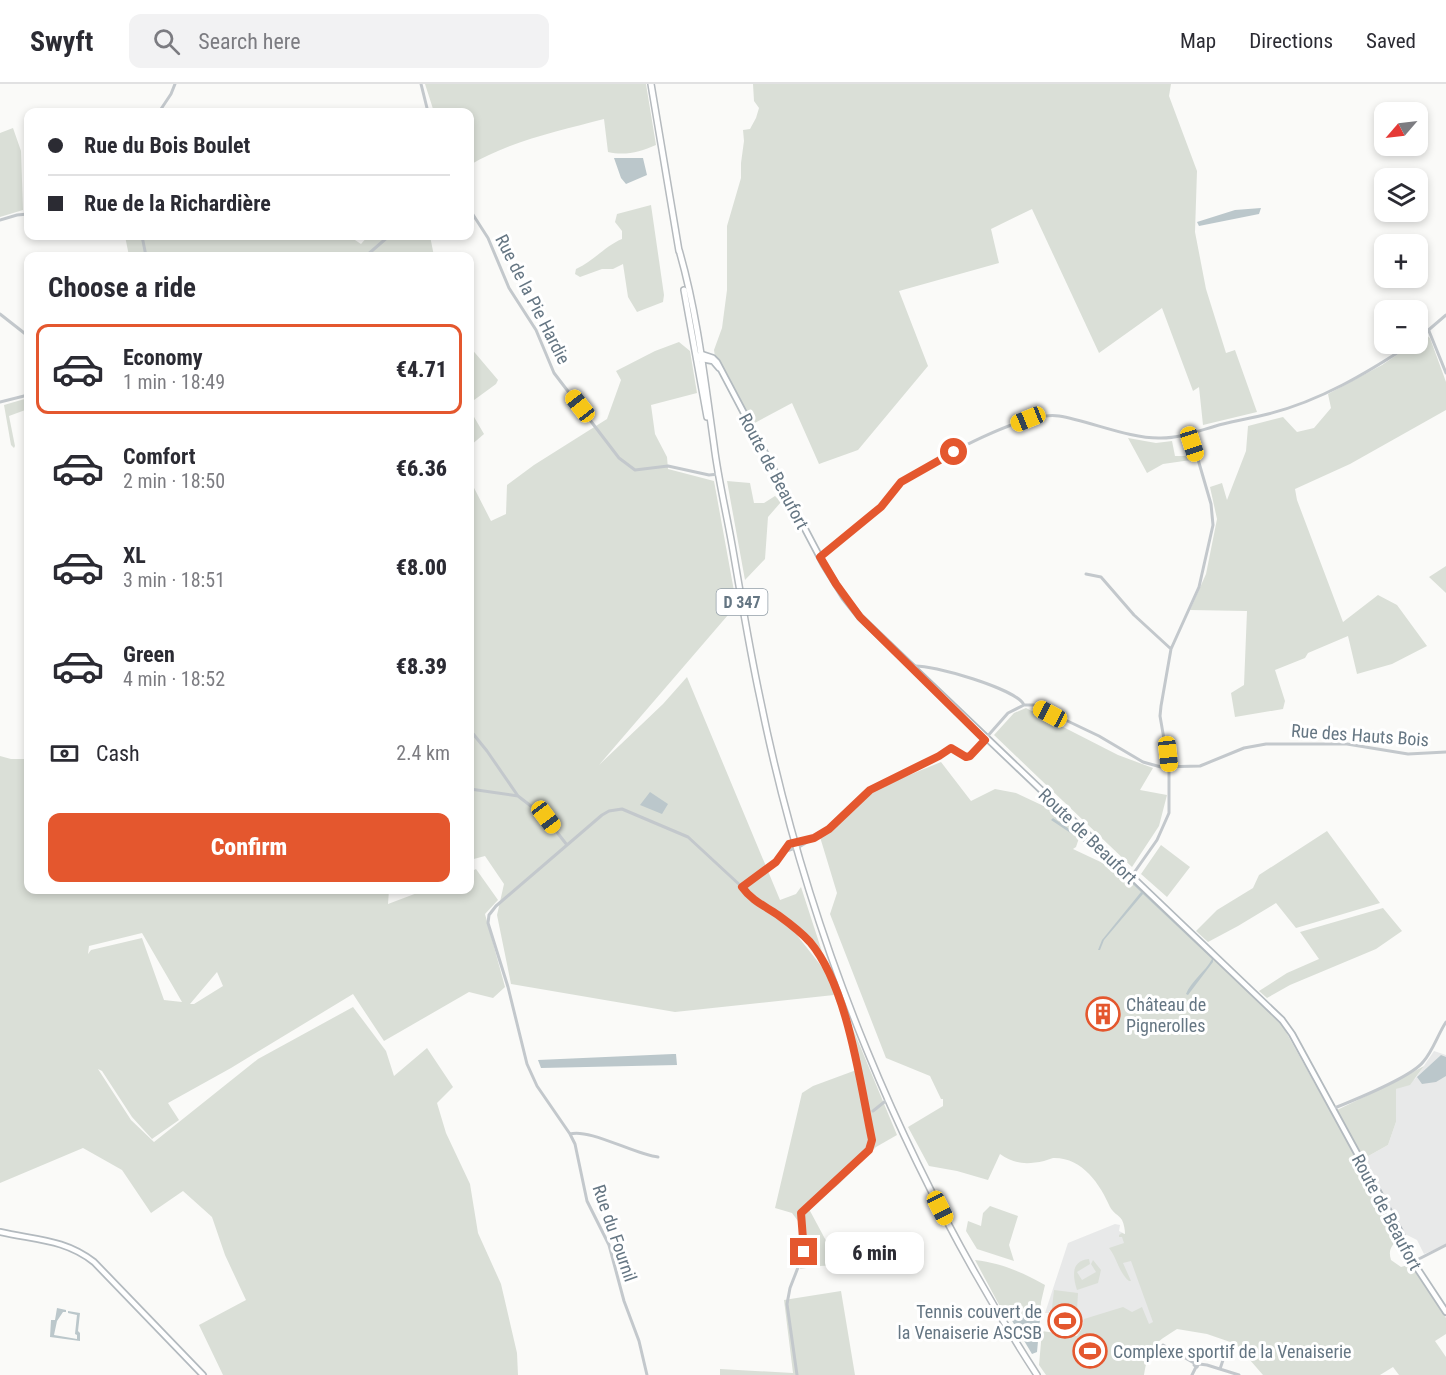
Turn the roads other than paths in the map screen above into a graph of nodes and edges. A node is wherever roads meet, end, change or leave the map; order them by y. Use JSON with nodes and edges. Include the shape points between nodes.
{"nodes":[{"id":1,"x":175,"y":84,"type":"edge"},
{"id":2,"x":421,"y":84,"type":"edge"},
{"id":3,"x":651,"y":84,"type":"edge"},
{"id":4,"x":162,"y":108,"type":"edge"},
{"id":5,"x":427,"y":108,"type":"edge"},
{"id":6,"x":24,"y":214,"type":"edge"},
{"id":7,"x":474,"y":216,"type":"edge"},
{"id":8,"x":0,"y":220,"type":"edge"},
{"id":9,"x":384,"y":240,"type":"edge"},
{"id":10,"x":370,"y":252,"type":"edge"},
{"id":11,"x":0,"y":314,"type":"edge"},
{"id":12,"x":1446,"y":315,"type":"edge"},
{"id":13,"x":1429,"y":331,"type":"joint"},
{"id":14,"x":24,"y":333,"type":"edge"},
{"id":15,"x":1395,"y":354,"type":"edge"},
{"id":16,"x":699,"y":357,"type":"junction"},
{"id":17,"x":1446,"y":374,"type":"edge"},
{"id":18,"x":24,"y":396,"type":"edge"},
{"id":19,"x":0,"y":402,"type":"edge"},
{"id":20,"x":1190,"y":432,"type":"junction"},
{"id":21,"x":719,"y":474,"type":"junction"},
{"id":22,"x":820,"y":557,"type":"junction"},
{"id":23,"x":1086,"y":574,"type":"dead end"},
{"id":24,"x":1171,"y":648,"type":"junction"},
{"id":25,"x":911,"y":668,"type":"junction"},
{"id":26,"x":1024,"y":705,"type":"junction"},
{"id":27,"x":474,"y":735,"type":"edge"},
{"id":28,"x":986,"y":738,"type":"junction"},
{"id":29,"x":1446,"y":752,"type":"edge"},
{"id":30,"x":1169,"y":768,"type":"junction"},
{"id":31,"x":474,"y":790,"type":"edge"},
{"id":32,"x":518,"y":796,"type":"junction"},
{"id":33,"x":567,"y":845,"type":"junction"},
{"id":34,"x":796,"y":845,"type":"junction"},
{"id":35,"x":1131,"y":877,"type":"junction"},
{"id":36,"x":742,"y":887,"type":"junction"},
{"id":37,"x":1446,"y":1022,"type":"edge"},
{"id":38,"x":888,"y":1099,"type":"junction"},
{"id":39,"x":1332,"y":1109,"type":"junction"},
{"id":40,"x":873,"y":1111,"type":"dead end"},
{"id":41,"x":570,"y":1134,"type":"junction"},
{"id":42,"x":658,"y":1157,"type":"dead end"},
{"id":43,"x":0,"y":1232,"type":"edge"},
{"id":44,"x":1446,"y":1245,"type":"edge"},
{"id":45,"x":1413,"y":1262,"type":"junction"},
{"id":46,"x":1446,"y":1312,"type":"edge"},
{"id":47,"x":1163,"y":1345,"type":"dead end"},
{"id":48,"x":1192,"y":1349,"type":"dead end"},
{"id":49,"x":1222,"y":1355,"type":"dead end"},
{"id":50,"x":1186,"y":1358,"type":"junction"},
{"id":51,"x":1196,"y":1365,"type":"junction"},
{"id":52,"x":1220,"y":1369,"type":"junction"},
{"id":53,"x":203,"y":1375,"type":"edge"},
{"id":54,"x":647,"y":1375,"type":"edge"},
{"id":55,"x":797,"y":1375,"type":"edge"},
{"id":56,"x":1037,"y":1375,"type":"edge"},
{"id":57,"x":1192,"y":1375,"type":"edge"},
{"id":58,"x":1239,"y":1375,"type":"edge"}],
"edges":[{"from":1,"to":4,"type":"street"},
{"from":2,"to":5,"type":"street"},
{"from":3,"to":16,"type":"main road","number":"D 347"},
{"from":6,"to":8,"type":"street"},
{"from":7,"to":21,"type":"street","name":"Rue de la Pie Hardie","via":[[488,238],[509,288],[536,330],[554,373],[619,458],[635,470],[668,466]]},
{"from":9,"to":10,"type":"street"},
{"from":11,"to":14,"type":"street"},
{"from":12,"to":13,"type":"street"},
{"from":13,"to":17,"type":"street"},
{"from":15,"to":20,"type":"street","via":[[1310,400]]},
{"from":16,"to":21,"type":"main road","number":"D 347"},
{"from":16,"to":22,"type":"street","name":"Route de Beaufort","via":[[711,360],[719,368]]},
{"from":18,"to":19,"type":"street"},
{"from":20,"to":22,"type":"street","via":[[1152,438],[1062,417],[1031,418],[971,443],[904,479],[881,507]]},
{"from":20,"to":24,"type":"street","via":[[1214,516],[1199,587]]},
{"from":21,"to":34,"type":"main road","number":"D 347","via":[[760,699]]},
{"from":22,"to":25,"type":"street","name":"Route de Beaufort","via":[[860,617]]},
{"from":23,"to":24,"type":"street","via":[[1101,577],[1134,615]]},
{"from":24,"to":30,"type":"street","via":[[1160,716]]},
{"from":25,"to":26,"type":"street","name":"Rue des Hauts Bois","via":[[930,667],[985,683],[1021,699]]},
{"from":25,"to":28,"type":"street","name":"Route de Beaufort"},
{"from":26,"to":28,"type":"street","via":[[1008,713]]},
{"from":26,"to":30,"type":"street","name":"Rue des Hauts Bois","via":[[1034,705],[1085,729],[1143,762]]},
{"from":27,"to":32,"type":"street"},
{"from":28,"to":34,"type":"street","via":[[970,756],[951,748],[870,790],[837,822]]},
{"from":28,"to":35,"type":"street","name":"Route de Beaufort"},
{"from":29,"to":30,"type":"street","name":"Rue des Hauts Bois","via":[[1408,754],[1347,744],[1266,744],[1244,748],[1200,766]]},
{"from":30,"to":35,"type":"street","via":[[1169,813],[1157,840]]},
{"from":31,"to":32,"type":"street"},
{"from":32,"to":33,"type":"street","via":[[546,817]]},
{"from":33,"to":36,"type":"street","name":"Rue du Fournil","via":[[602,815],[622,808],[688,837]]},
{"from":33,"to":41,"type":"street","name":"Rue du Fournil","via":[[493,908],[488,923],[531,1076]]},
{"from":34,"to":36,"type":"street"},
{"from":34,"to":38,"type":"main road","number":"D 347","via":[[836,969]]},
{"from":35,"to":39,"type":"street","name":"Route de Beaufort","via":[[1282,1020]]},
{"from":36,"to":55,"type":"street","name":"Rue du Fournil","via":[[810,943],[828,974],[844,1014],[872,1140],[869,1150],[800,1217],[804,1252],[787,1304]]},
{"from":37,"to":39,"type":"street","via":[[1426,1059],[1416,1069]]},
{"from":38,"to":40,"type":"street"},
{"from":38,"to":56,"type":"main road","number":"D 347","via":[[967,1258]]},
{"from":39,"to":45,"type":"street","name":"Route de Beaufort"},
{"from":41,"to":42,"type":"street","via":[[588,1135]]},
{"from":41,"to":54,"type":"street","name":"Rue du Fournil","via":[[581,1164],[587,1201],[609,1245]]},
{"from":43,"to":53,"type":"street","via":[[58,1242],[82,1252]]},
{"from":44,"to":45,"type":"street"},
{"from":45,"to":46,"type":"street","name":"Route de Beaufort"},
{"from":47,"to":50,"type":"street"},
{"from":48,"to":50,"type":"street"},
{"from":49,"to":52,"type":"street"},
{"from":50,"to":51,"type":"street"},
{"from":51,"to":52,"type":"street"},
{"from":51,"to":57,"type":"street"},
{"from":52,"to":58,"type":"street"}]}
